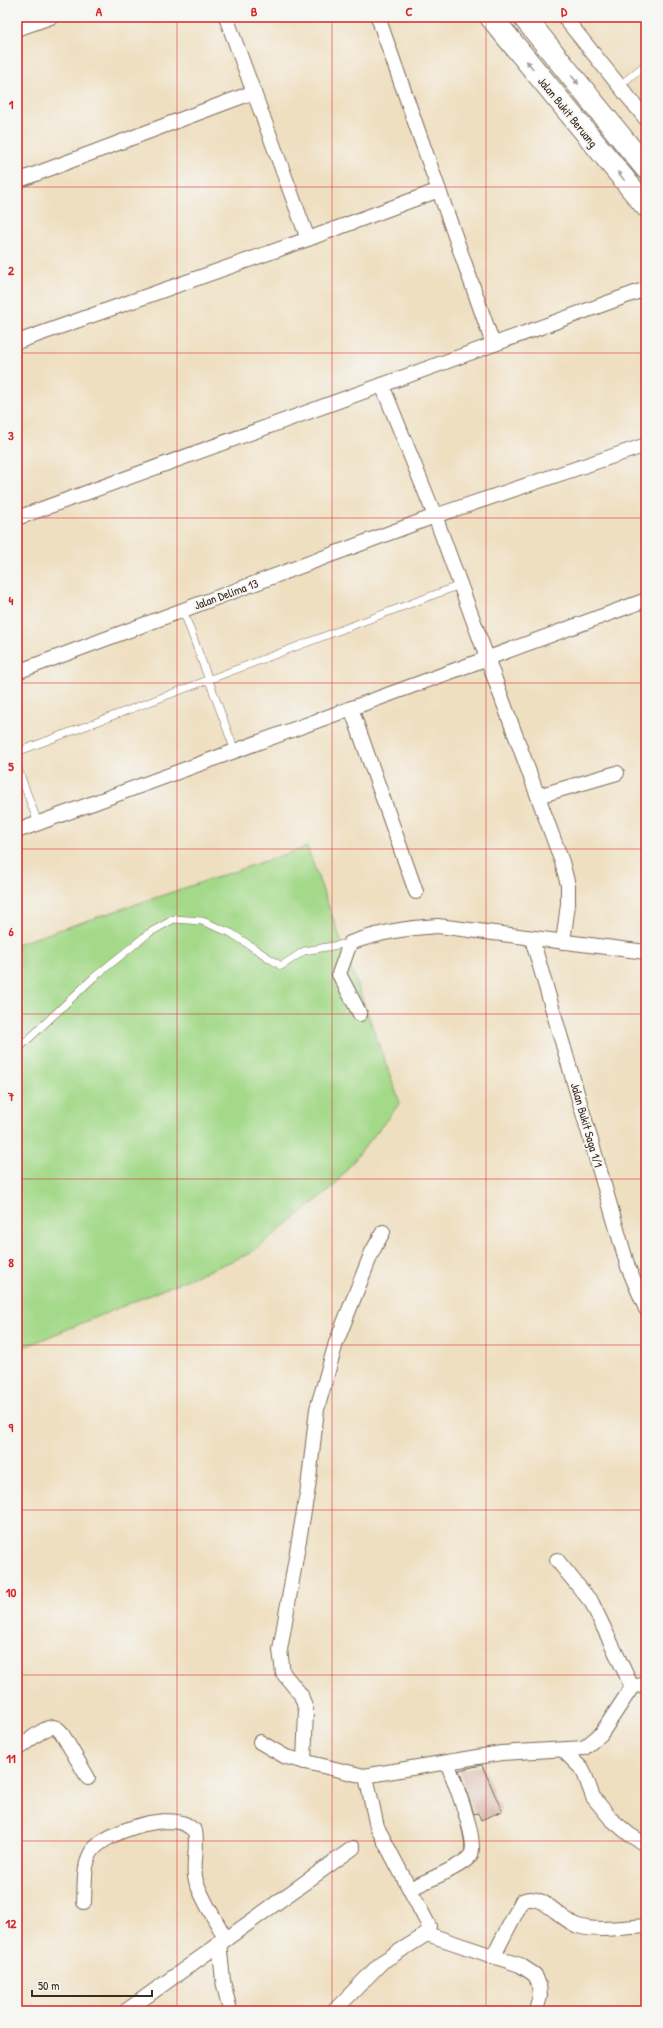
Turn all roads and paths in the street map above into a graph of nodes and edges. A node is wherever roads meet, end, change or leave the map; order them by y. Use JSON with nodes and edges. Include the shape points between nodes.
{"nodes":[{"id":1,"x":51,"y":17,"type":"edge"},
{"id":2,"x":226,"y":17,"type":"edge"},
{"id":3,"x":378,"y":17,"type":"edge"},
{"id":4,"x":491,"y":17,"type":"edge"},
{"id":5,"x":524,"y":17,"type":"edge"},
{"id":6,"x":564,"y":17,"type":"edge"},
{"id":7,"x":17,"y":29,"type":"edge"},
{"id":8,"x":646,"y":64,"type":"edge"},
{"id":9,"x":619,"y":86,"type":"junction"},
{"id":10,"x":254,"y":92,"type":"junction"},
{"id":11,"x":646,"y":119,"type":"edge"},
{"id":12,"x":646,"y":168,"type":"edge"},
{"id":13,"x":17,"y":181,"type":"edge"},
{"id":14,"x":439,"y":190,"type":"junction"},
{"id":15,"x":646,"y":206,"type":"edge"},
{"id":16,"x":308,"y":239,"type":"junction"},
{"id":17,"x":640,"y":291,"type":"dead end"},
{"id":18,"x":17,"y":342,"type":"edge"},
{"id":19,"x":493,"y":344,"type":"junction"},
{"id":20,"x":382,"y":385,"type":"junction"},
{"id":21,"x":646,"y":445,"type":"edge"},
{"id":22,"x":435,"y":516,"type":"junction"},
{"id":23,"x":17,"y":518,"type":"edge"},
{"id":24,"x":460,"y":585,"type":"junction"},
{"id":25,"x":646,"y":600,"type":"edge"},
{"id":26,"x":183,"y":610,"type":"junction"},
{"id":27,"x":487,"y":659,"type":"junction"},
{"id":28,"x":17,"y":672,"type":"edge"},
{"id":29,"x":209,"y":679,"type":"junction"},
{"id":30,"x":352,"y":708,"type":"junction"},
{"id":31,"x":235,"y":751,"type":"junction"},
{"id":32,"x":17,"y":752,"type":"edge"},
{"id":33,"x":17,"y":766,"type":"edge"},
{"id":34,"x":617,"y":773,"type":"dead end"},
{"id":35,"x":538,"y":796,"type":"junction"},
{"id":36,"x":38,"y":823,"type":"junction"},
{"id":37,"x":17,"y":831,"type":"edge"},
{"id":38,"x":416,"y":892,"type":"dead end"},
{"id":39,"x":532,"y":939,"type":"junction"},
{"id":40,"x":350,"y":942,"type":"junction"},
{"id":41,"x":563,"y":942,"type":"junction"},
{"id":42,"x":646,"y":952,"type":"edge"},
{"id":43,"x":360,"y":1014,"type":"dead end"},
{"id":44,"x":17,"y":1050,"type":"edge"},
{"id":45,"x":383,"y":1232,"type":"dead end"},
{"id":46,"x":646,"y":1309,"type":"edge"},
{"id":47,"x":557,"y":1560,"type":"dead end"},
{"id":48,"x":646,"y":1684,"type":"edge"},
{"id":49,"x":632,"y":1687,"type":"junction"},
{"id":50,"x":260,"y":1742,"type":"dead end"},
{"id":51,"x":17,"y":1749,"type":"edge"},
{"id":52,"x":564,"y":1750,"type":"junction"},
{"id":53,"x":304,"y":1762,"type":"junction"},
{"id":54,"x":448,"y":1762,"type":"junction"},
{"id":55,"x":364,"y":1776,"type":"junction"},
{"id":56,"x":88,"y":1778,"type":"dead end"},
{"id":57,"x":646,"y":1845,"type":"edge"},
{"id":58,"x":352,"y":1848,"type":"dead end"},
{"id":59,"x":410,"y":1889,"type":"junction"},
{"id":60,"x":84,"y":1902,"type":"dead end"},
{"id":61,"x":646,"y":1926,"type":"edge"},
{"id":62,"x":427,"y":1934,"type":"junction"},
{"id":63,"x":222,"y":1940,"type":"junction"},
{"id":64,"x":493,"y":1957,"type":"junction"},
{"id":65,"x":126,"y":2011,"type":"edge"},
{"id":66,"x":230,"y":2011,"type":"edge"},
{"id":67,"x":334,"y":2011,"type":"edge"},
{"id":68,"x":536,"y":2011,"type":"edge"}],
"edges":[{"from":1,"to":7,"type":"street"},
{"from":2,"to":10,"type":"street"},
{"from":3,"to":14,"type":"street"},
{"from":15,"to":4,"type":"main road","name":"Jalan Bukit Beruang","one_way":true},
{"from":5,"to":12,"type":"main road","one_way":true},
{"from":6,"to":9,"type":"street"},
{"from":8,"to":9,"type":"lane"},
{"from":9,"to":11,"type":"street"},
{"from":10,"to":13,"type":"street"},
{"from":10,"to":16,"type":"street"},
{"from":14,"to":16,"type":"street"},
{"from":14,"to":19,"type":"street"},
{"from":16,"to":18,"type":"street"},
{"from":17,"to":19,"type":"street"},
{"from":19,"to":20,"type":"street"},
{"from":20,"to":22,"type":"street"},
{"from":20,"to":23,"type":"street"},
{"from":21,"to":22,"type":"street","name":"Jalan Delima 13"},
{"from":22,"to":24,"type":"street"},
{"from":22,"to":26,"type":"street","name":"Jalan Delima 13"},
{"from":24,"to":27,"type":"street"},
{"from":24,"to":29,"type":"lane"},
{"from":25,"to":27,"type":"street"},
{"from":26,"to":28,"type":"street","name":"Jalan Delima 13"},
{"from":26,"to":29,"type":"lane"},
{"from":27,"to":30,"type":"street"},
{"from":27,"to":35,"type":"street"},
{"from":29,"to":31,"type":"lane"},
{"from":29,"to":32,"type":"lane"},
{"from":30,"to":31,"type":"street"},
{"from":30,"to":38,"type":"street"},
{"from":31,"to":36,"type":"street"},
{"from":33,"to":36,"type":"lane"},
{"from":34,"to":35,"type":"street"},
{"from":35,"to":41,"type":"street","via":[[568,885]]},
{"from":36,"to":37,"type":"street"},
{"from":39,"to":40,"type":"street","via":[[438,926],[406,928]]},
{"from":39,"to":41,"type":"street"},
{"from":39,"to":46,"type":"street","name":"Jalan Bukit Saga 1/1","via":[[628,1267]]},
{"from":40,"to":43,"type":"street","via":[[339,974]]},
{"from":40,"to":44,"type":"lane","via":[[304,951],[281,966],[231,933],[202,921],[174,918],[148,933],[93,978]]},
{"from":41,"to":42,"type":"street"},
{"from":45,"to":53,"type":"street","via":[[372,1252],[336,1343],[318,1409],[308,1488],[280,1650],[283,1674],[301,1695],[306,1710]]},
{"from":47,"to":49,"type":"street","via":[[592,1603]]},
{"from":48,"to":49,"type":"street"},
{"from":49,"to":52,"type":"street","via":[[601,1734],[584,1748]]},
{"from":50,"to":53,"type":"street","via":[[286,1757]]},
{"from":51,"to":56,"type":"street","via":[[45,1730],[57,1728]]},
{"from":52,"to":54,"type":"street","via":[[501,1753]]},
{"from":52,"to":57,"type":"street","via":[[583,1770],[594,1797],[611,1819]]},
{"from":53,"to":55,"type":"street"},
{"from":54,"to":55,"type":"street"},
{"from":54,"to":59,"type":"street","via":[[470,1825],[473,1849],[470,1856],[459,1864]]},
{"from":55,"to":59,"type":"street","via":[[377,1827]]},
{"from":58,"to":63,"type":"street"},
{"from":59,"to":62,"type":"street","via":[[430,1926]]},
{"from":60,"to":63,"type":"street","via":[[87,1865],[92,1851],[107,1838],[148,1823],[185,1824],[196,1831],[195,1877]]},
{"from":61,"to":64,"type":"street","via":[[578,1926],[538,1899],[529,1897],[522,1901]]},
{"from":62,"to":64,"type":"street"},
{"from":62,"to":67,"type":"street","via":[[382,1962]]},
{"from":63,"to":65,"type":"street"},
{"from":63,"to":66,"type":"street","via":[[222,1981]]},
{"from":64,"to":68,"type":"street","via":[[520,1965],[535,1975],[540,1996]]}]}
